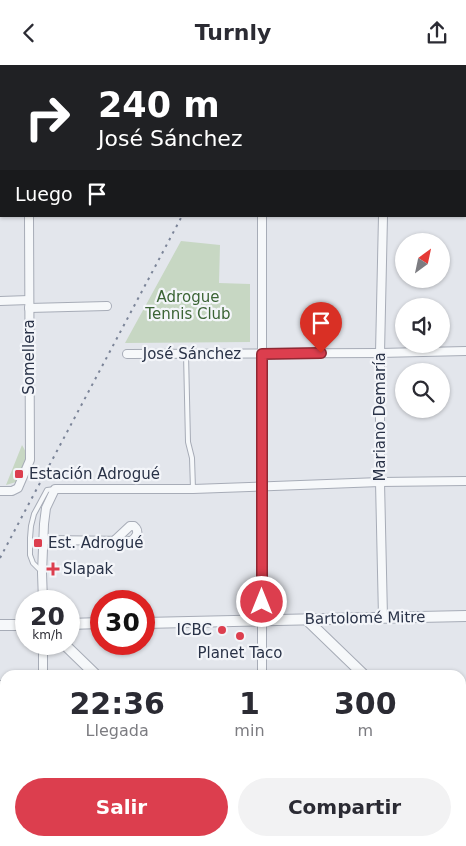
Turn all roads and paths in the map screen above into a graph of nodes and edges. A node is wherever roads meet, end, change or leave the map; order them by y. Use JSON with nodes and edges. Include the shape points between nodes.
{"nodes":[{"id":1,"x":29,"y":217,"type":"edge"},
{"id":2,"x":262,"y":217,"type":"edge"},
{"id":3,"x":384,"y":217,"type":"edge"},
{"id":4,"x":0,"y":301,"type":"edge"},
{"id":5,"x":29,"y":304,"type":"junction"},
{"id":6,"x":106,"y":306,"type":"dead end"},
{"id":7,"x":466,"y":351,"type":"edge"},
{"id":8,"x":380,"y":353,"type":"junction"},
{"id":9,"x":127,"y":354,"type":"dead end"},
{"id":10,"x":186,"y":354,"type":"junction"},
{"id":11,"x":262,"y":354,"type":"junction"},
{"id":12,"x":466,"y":481,"type":"edge"},
{"id":13,"x":380,"y":482,"type":"junction"},
{"id":14,"x":262,"y":487,"type":"junction"},
{"id":15,"x":56,"y":489,"type":"junction"},
{"id":16,"x":193,"y":489,"type":"junction"},
{"id":17,"x":0,"y":491,"type":"edge"},
{"id":18,"x":43,"y":540,"type":"junction"},
{"id":19,"x":114,"y":541,"type":"dead end"},
{"id":20,"x":42,"y":573,"type":"junction"},
{"id":21,"x":43,"y":590,"type":"edge"},
{"id":22,"x":466,"y":616,"type":"edge"},
{"id":23,"x":383,"y":617,"type":"junction"},
{"id":24,"x":306,"y":619,"type":"junction"},
{"id":25,"x":262,"y":621,"type":"junction"},
{"id":26,"x":155,"y":623,"type":"edge"},
{"id":27,"x":0,"y":625,"type":"edge"},
{"id":28,"x":15,"y":625,"type":"edge"},
{"id":29,"x":43,"y":655,"type":"edge"},
{"id":30,"x":75,"y":655,"type":"edge"},
{"id":31,"x":43,"y":670,"type":"edge"},
{"id":32,"x":91,"y":670,"type":"edge"},
{"id":33,"x":262,"y":670,"type":"edge"},
{"id":34,"x":359,"y":670,"type":"edge"}],
"edges":[{"from":1,"to":5,"type":"street","name":"Somellera"},
{"from":2,"to":11,"type":"street"},
{"from":3,"to":8,"type":"street","name":"Mariano Demaría"},
{"from":4,"to":5,"type":"street"},
{"from":5,"to":6,"type":"street"},
{"from":5,"to":17,"type":"street","name":"Somellera","via":[[30,456],[18,488]]},
{"from":7,"to":8,"type":"street","name":"José Sánchez"},
{"from":8,"to":11,"type":"street","name":"José Sánchez"},
{"from":8,"to":13,"type":"street","name":"Mariano Demaría"},
{"from":9,"to":10,"type":"street","name":"José Sánchez"},
{"from":10,"to":11,"type":"street","name":"José Sánchez"},
{"from":10,"to":16,"type":"lane","via":[[188,442]]},
{"from":11,"to":14,"type":"street"},
{"from":12,"to":13,"type":"street"},
{"from":13,"to":14,"type":"street"},
{"from":13,"to":23,"type":"street","name":"Mariano Demaría"},
{"from":14,"to":16,"type":"street"},
{"from":14,"to":25,"type":"street"},
{"from":15,"to":16,"type":"street"},
{"from":15,"to":18,"type":"street","via":[[46,509]]},
{"from":15,"to":20,"type":"lane","via":[[47,490],[34,513],[31,526],[30,555]]},
{"from":18,"to":19,"type":"street"},
{"from":18,"to":20,"type":"street"},
{"from":20,"to":21,"type":"street"},
{"from":22,"to":23,"type":"street","name":"Bartolomé Mitre"},
{"from":23,"to":24,"type":"street","name":"Bartolomé Mitre"},
{"from":24,"to":25,"type":"street","name":"Bartolomé Mitre"},
{"from":24,"to":34,"type":"street"},
{"from":25,"to":26,"type":"street","name":"Bartolomé Mitre"},
{"from":25,"to":33,"type":"street"},
{"from":27,"to":28,"type":"street"},
{"from":29,"to":31,"type":"street"},
{"from":30,"to":32,"type":"street"}]}
